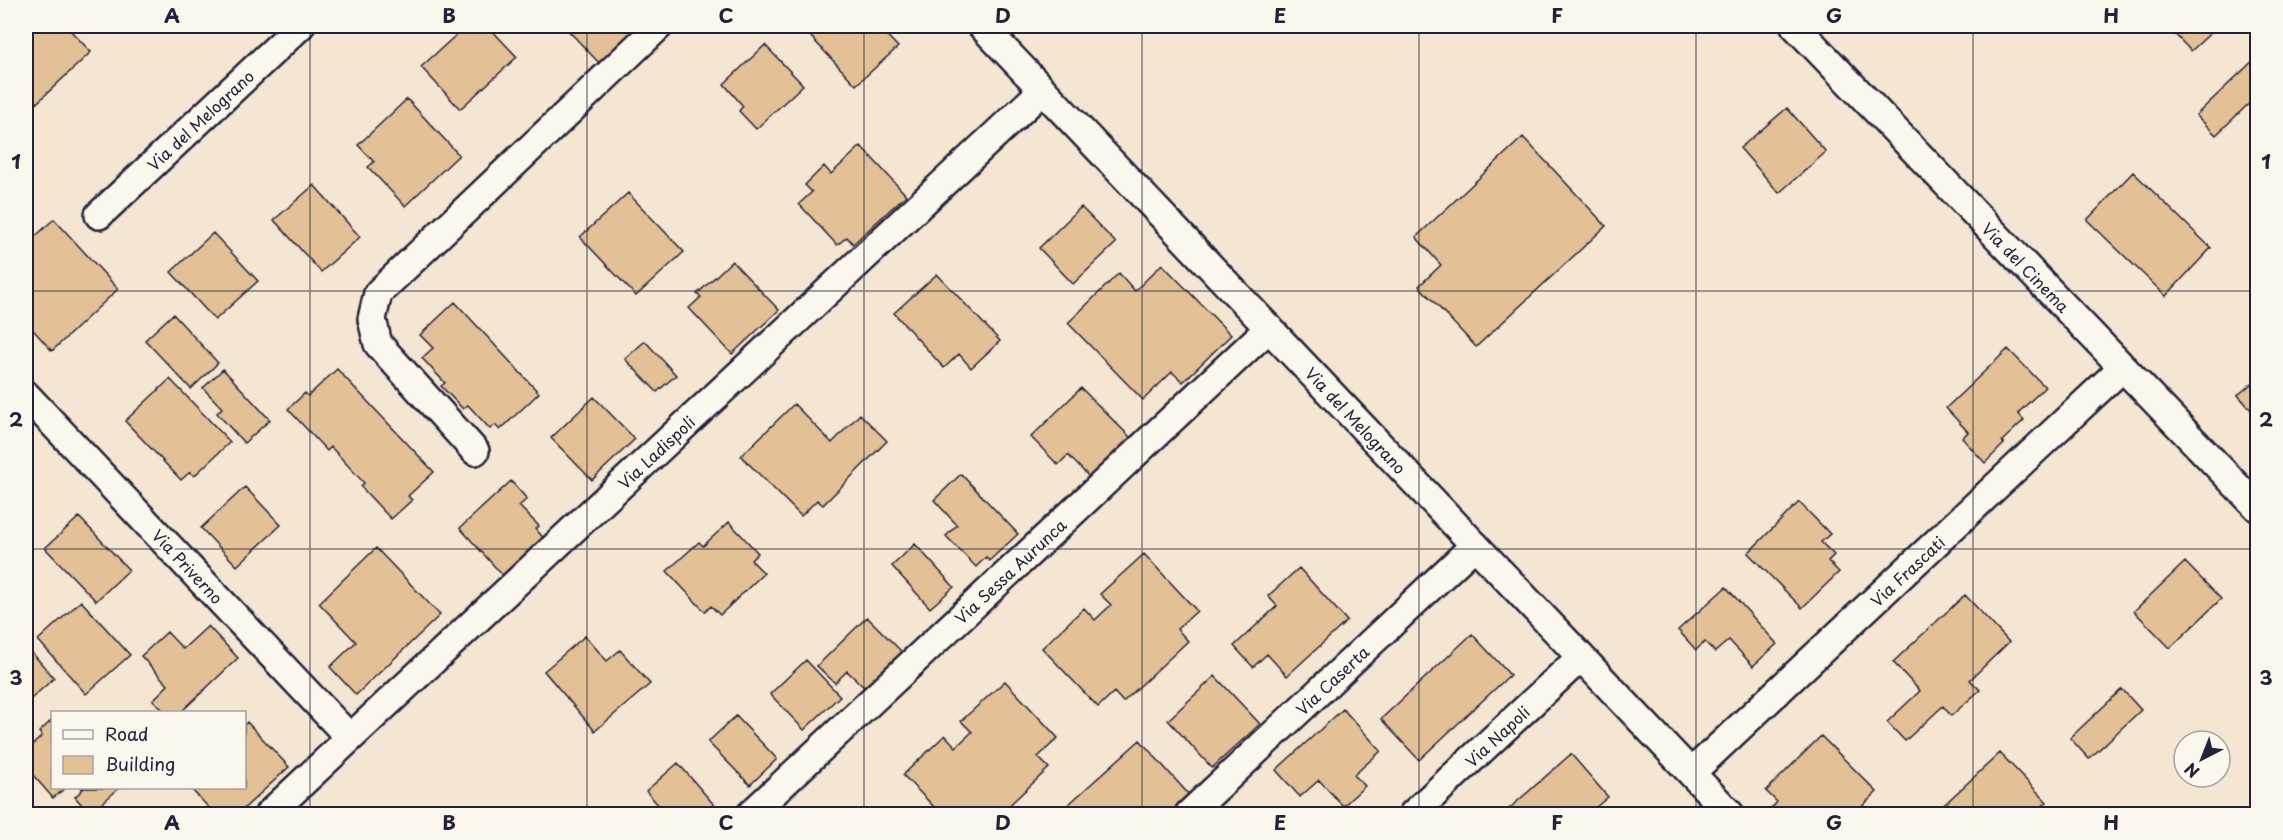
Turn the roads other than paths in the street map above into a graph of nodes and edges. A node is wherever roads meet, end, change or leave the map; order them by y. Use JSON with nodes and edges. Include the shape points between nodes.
{"nodes":[{"id":1,"x":300,"y":26,"type":"edge"},
{"id":2,"x":659,"y":26,"type":"edge"},
{"id":3,"x":982,"y":26,"type":"edge"},
{"id":4,"x":1795,"y":26,"type":"edge"},
{"id":5,"x":1043,"y":90,"type":"junction"},
{"id":6,"x":99,"y":215,"type":"dead end"},
{"id":7,"x":1269,"y":328,"type":"junction"},
{"id":8,"x":2122,"y":368,"type":"junction"},
{"id":9,"x":26,"y":395,"type":"edge"},
{"id":10,"x":476,"y":452,"type":"dead end"},
{"id":11,"x":2258,"y":508,"type":"edge"},
{"id":12,"x":1475,"y":545,"type":"junction"},
{"id":13,"x":1581,"y":657,"type":"junction"},
{"id":14,"x":350,"y":738,"type":"junction"},
{"id":15,"x":1691,"y":773,"type":"junction"},
{"id":16,"x":269,"y":814,"type":"edge"},
{"id":17,"x":751,"y":814,"type":"edge"},
{"id":18,"x":1189,"y":814,"type":"edge"},
{"id":19,"x":1413,"y":814,"type":"edge"},
{"id":20,"x":1730,"y":814,"type":"edge"}],
"edges":[{"from":1,"to":6,"type":"street","name":"Via del Melograno"},
{"from":2,"to":10,"type":"street","via":[[378,293],[372,319],[378,344]]},
{"from":3,"to":5,"type":"street","name":"Via del Melograno"},
{"from":4,"to":8,"type":"street","name":"Via del Cinema"},
{"from":5,"to":7,"type":"street","name":"Via del Melograno"},
{"from":5,"to":14,"type":"street","name":"Via Ladispoli"},
{"from":7,"to":12,"type":"street","name":"Via del Melograno"},
{"from":7,"to":17,"type":"street","name":"Via Sessa Aurunca"},
{"from":8,"to":11,"type":"street","name":"Via del Cinema"},
{"from":8,"to":15,"type":"street","name":"Via Frascati"},
{"from":9,"to":14,"type":"street","name":"Via Priverno"},
{"from":12,"to":13,"type":"street","name":"Via del Melograno"},
{"from":12,"to":18,"type":"street","name":"Via Caserta"},
{"from":13,"to":15,"type":"street","name":"Via del Melograno"},
{"from":13,"to":19,"type":"street","name":"Via Napoli"},
{"from":14,"to":16,"type":"street","name":"Via Ladispoli"},
{"from":15,"to":20,"type":"street","name":"Via del Melograno"}]}
